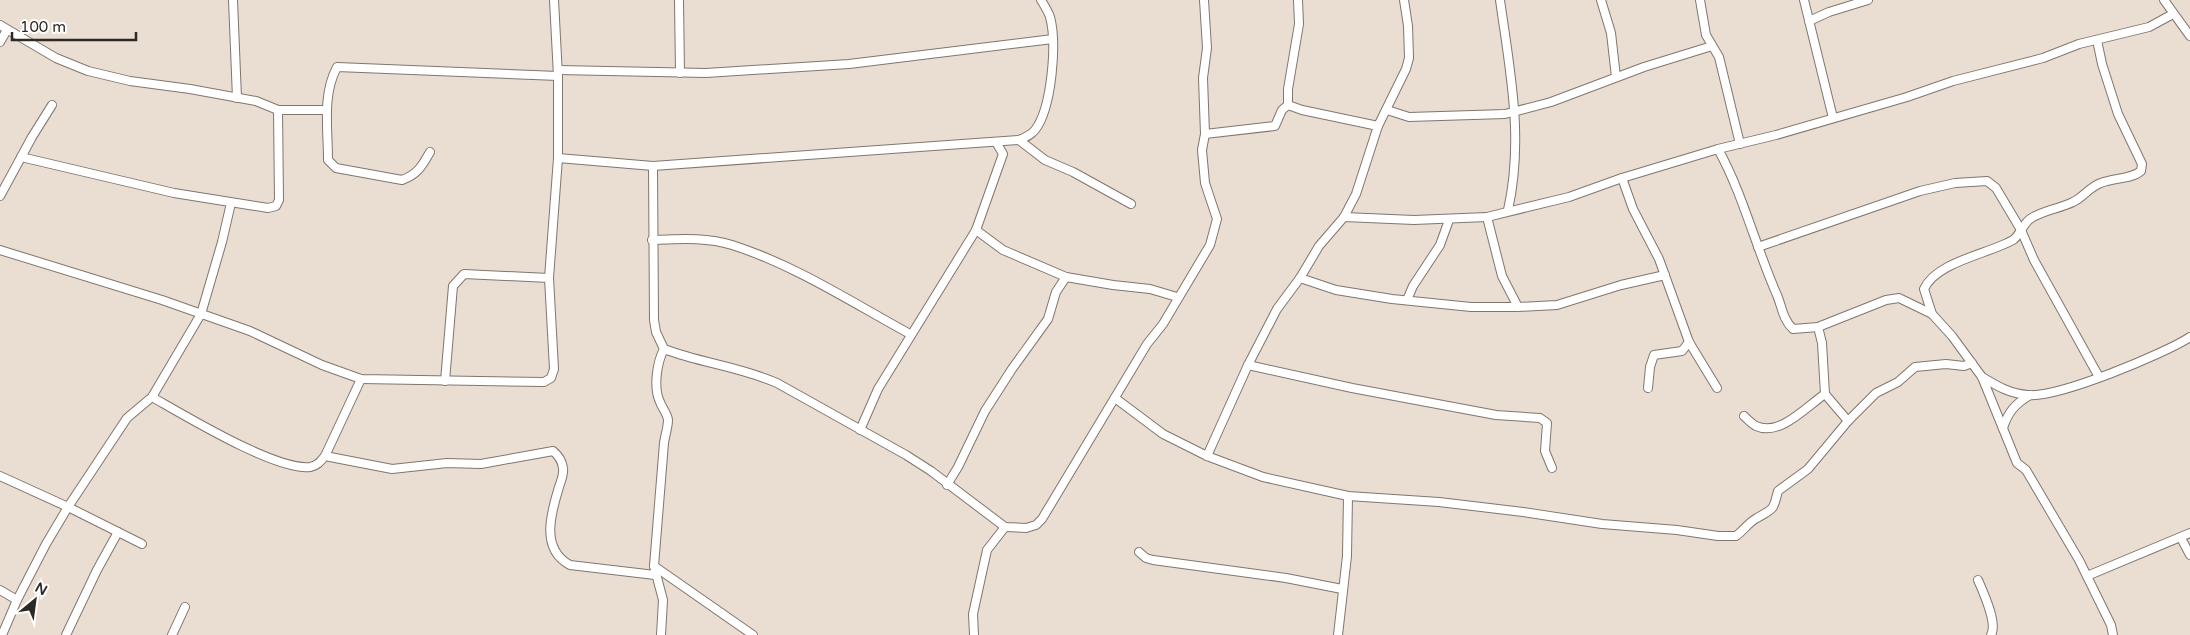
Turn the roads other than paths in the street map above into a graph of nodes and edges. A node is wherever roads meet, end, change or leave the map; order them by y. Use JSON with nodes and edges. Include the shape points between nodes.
{"nodes":[{"id":1,"x":233,"y":0,"type":"edge"},
{"id":2,"x":554,"y":0,"type":"edge"},
{"id":3,"x":679,"y":0,"type":"edge"},
{"id":4,"x":1041,"y":0,"type":"edge"},
{"id":5,"x":1204,"y":0,"type":"edge"},
{"id":6,"x":1298,"y":0,"type":"edge"},
{"id":7,"x":1404,"y":0,"type":"edge"},
{"id":8,"x":1500,"y":0,"type":"edge"},
{"id":9,"x":1601,"y":0,"type":"edge"},
{"id":10,"x":1700,"y":0,"type":"edge"},
{"id":11,"x":1804,"y":0,"type":"edge"},
{"id":12,"x":1868,"y":0,"type":"edge"},
{"id":13,"x":2164,"y":0,"type":"edge"},
{"id":14,"x":2173,"y":14,"type":"junction"},
{"id":15,"x":1809,"y":21,"type":"junction"},
{"id":16,"x":0,"y":25,"type":"edge"},
{"id":17,"x":7,"y":30,"type":"junction"},
{"id":18,"x":2190,"y":36,"type":"edge"},
{"id":19,"x":1053,"y":39,"type":"junction"},
{"id":20,"x":2097,"y":40,"type":"junction"},
{"id":21,"x":0,"y":42,"type":"edge"},
{"id":22,"x":1712,"y":46,"type":"junction"},
{"id":23,"x":558,"y":73,"type":"junction"},
{"id":24,"x":680,"y":73,"type":"junction"},
{"id":25,"x":1616,"y":77,"type":"junction"},
{"id":26,"x":237,"y":98,"type":"junction"},
{"id":27,"x":1288,"y":104,"type":"junction"},
{"id":28,"x":52,"y":106,"type":"dead end"},
{"id":29,"x":278,"y":110,"type":"junction"},
{"id":30,"x":326,"y":110,"type":"junction"},
{"id":31,"x":1387,"y":110,"type":"junction"},
{"id":32,"x":1515,"y":110,"type":"junction"},
{"id":33,"x":1833,"y":118,"type":"junction"},
{"id":34,"x":1378,"y":126,"type":"junction"},
{"id":35,"x":1205,"y":134,"type":"junction"},
{"id":36,"x":1019,"y":140,"type":"junction"},
{"id":37,"x":996,"y":142,"type":"junction"},
{"id":38,"x":1740,"y":144,"type":"junction"},
{"id":39,"x":1718,"y":149,"type":"junction"},
{"id":40,"x":430,"y":152,"type":"dead end"},
{"id":41,"x":21,"y":157,"type":"junction"},
{"id":42,"x":558,"y":158,"type":"junction"},
{"id":43,"x":652,"y":166,"type":"junction"},
{"id":44,"x":1622,"y":178,"type":"junction"},
{"id":45,"x":0,"y":196,"type":"edge"},
{"id":46,"x":231,"y":203,"type":"junction"},
{"id":47,"x":1131,"y":204,"type":"dead end"},
{"id":48,"x":1508,"y":210,"type":"junction"},
{"id":49,"x":1344,"y":217,"type":"junction"},
{"id":50,"x":1487,"y":217,"type":"junction"},
{"id":51,"x":1449,"y":220,"type":"junction"},
{"id":52,"x":976,"y":230,"type":"junction"},
{"id":53,"x":2021,"y":230,"type":"junction"},
{"id":54,"x":652,"y":240,"type":"junction"},
{"id":55,"x":1758,"y":247,"type":"junction"},
{"id":56,"x":0,"y":250,"type":"edge"},
{"id":57,"x":1665,"y":275,"type":"junction"},
{"id":58,"x":1066,"y":277,"type":"junction"},
{"id":59,"x":549,"y":278,"type":"junction"},
{"id":60,"x":1300,"y":278,"type":"junction"},
{"id":61,"x":1177,"y":297,"type":"junction"},
{"id":62,"x":1407,"y":300,"type":"junction"},
{"id":63,"x":1518,"y":307,"type":"junction"},
{"id":64,"x":201,"y":314,"type":"junction"},
{"id":65,"x":1932,"y":314,"type":"junction"},
{"id":66,"x":1818,"y":327,"type":"junction"},
{"id":67,"x":910,"y":334,"type":"junction"},
{"id":68,"x":2190,"y":337,"type":"edge"},
{"id":69,"x":1689,"y":342,"type":"junction"},
{"id":70,"x":664,"y":349,"type":"junction"},
{"id":71,"x":1972,"y":363,"type":"junction"},
{"id":72,"x":1248,"y":365,"type":"junction"},
{"id":73,"x":2099,"y":376,"type":"junction"},
{"id":74,"x":1982,"y":377,"type":"junction"},
{"id":75,"x":361,"y":379,"type":"junction"},
{"id":76,"x":445,"y":381,"type":"junction"},
{"id":77,"x":1648,"y":388,"type":"dead end"},
{"id":78,"x":1717,"y":388,"type":"dead end"},
{"id":79,"x":1826,"y":394,"type":"junction"},
{"id":80,"x":2030,"y":396,"type":"junction"},
{"id":81,"x":152,"y":397,"type":"junction"},
{"id":82,"x":1115,"y":398,"type":"junction"},
{"id":83,"x":1744,"y":416,"type":"dead end"},
{"id":84,"x":1848,"y":421,"type":"junction"},
{"id":85,"x":2003,"y":428,"type":"junction"},
{"id":86,"x":860,"y":430,"type":"junction"},
{"id":87,"x":325,"y":456,"type":"junction"},
{"id":88,"x":1207,"y":456,"type":"junction"},
{"id":89,"x":1552,"y":468,"type":"dead end"},
{"id":90,"x":0,"y":476,"type":"edge"},
{"id":91,"x":947,"y":485,"type":"junction"},
{"id":92,"x":1348,"y":496,"type":"junction"},
{"id":93,"x":68,"y":506,"type":"junction"},
{"id":94,"x":1005,"y":527,"type":"junction"},
{"id":95,"x":118,"y":532,"type":"junction"},
{"id":96,"x":2190,"y":533,"type":"edge"},
{"id":97,"x":2180,"y":538,"type":"junction"},
{"id":98,"x":142,"y":544,"type":"dead end"},
{"id":99,"x":1140,"y":552,"type":"dead end"},
{"id":100,"x":2190,"y":555,"type":"edge"},
{"id":101,"x":654,"y":566,"type":"junction"},
{"id":102,"x":655,"y":575,"type":"junction"},
{"id":103,"x":2087,"y":576,"type":"junction"},
{"id":104,"x":1978,"y":580,"type":"dead end"},
{"id":105,"x":1342,"y":589,"type":"junction"},
{"id":106,"x":0,"y":590,"type":"edge"},
{"id":107,"x":17,"y":600,"type":"junction"},
{"id":108,"x":185,"y":607,"type":"dead end"},
{"id":109,"x":2,"y":635,"type":"edge"},
{"id":110,"x":66,"y":635,"type":"edge"},
{"id":111,"x":172,"y":635,"type":"edge"},
{"id":112,"x":661,"y":635,"type":"edge"},
{"id":113,"x":753,"y":635,"type":"edge"},
{"id":114,"x":974,"y":635,"type":"edge"},
{"id":115,"x":1338,"y":635,"type":"edge"},
{"id":116,"x":1991,"y":635,"type":"edge"},
{"id":117,"x":2113,"y":635,"type":"edge"}],
"edges":[{"from":1,"to":26,"type":"street"},
{"from":2,"to":23,"type":"street"},
{"from":3,"to":24,"type":"street"},
{"from":4,"to":19,"type":"street","via":[[1050,16]]},
{"from":5,"to":35,"type":"street","via":[[1207,48],[1202,78]]},
{"from":6,"to":27,"type":"street","via":[[1299,24]]},
{"from":7,"to":31,"type":"street","via":[[1409,58]]},
{"from":8,"to":32,"type":"street"},
{"from":9,"to":25,"type":"street","via":[[1611,33]]},
{"from":10,"to":22,"type":"street","via":[[1706,35]]},
{"from":11,"to":15,"type":"street"},
{"from":12,"to":15,"type":"street"},
{"from":13,"to":14,"type":"street"},
{"from":14,"to":18,"type":"street"},
{"from":14,"to":20,"type":"street","via":[[2149,27]]},
{"from":15,"to":33,"type":"street"},
{"from":16,"to":17,"type":"street"},
{"from":17,"to":21,"type":"street"},
{"from":17,"to":26,"type":"street","via":[[74,67],[130,82],[190,88]]},
{"from":19,"to":24,"type":"street","via":[[849,64]]},
{"from":19,"to":36,"type":"street","via":[[1054,58],[1046,108],[1036,129],[1030,136]]},
{"from":20,"to":33,"type":"street"},
{"from":20,"to":53,"type":"street","via":[[2118,114],[2142,164],[2141,171],[2137,175],[2120,177],[2088,189],[2073,202],[2047,210],[2030,220]]},
{"from":22,"to":25,"type":"street"},
{"from":22,"to":38,"type":"street","via":[[1719,57]]},
{"from":23,"to":24,"type":"street"},
{"from":23,"to":30,"type":"street","via":[[337,67],[329,85]]},
{"from":23,"to":42,"type":"street"},
{"from":25,"to":32,"type":"street","via":[[1551,102]]},
{"from":26,"to":29,"type":"street"},
{"from":27,"to":34,"type":"street","via":[[1302,110]]},
{"from":27,"to":35,"type":"street","via":[[1275,126]]},
{"from":28,"to":41,"type":"street"},
{"from":29,"to":30,"type":"street"},
{"from":29,"to":46,"type":"street","via":[[280,200],[276,206],[268,208]]},
{"from":30,"to":40,"type":"street","via":[[328,160],[336,168],[402,180],[419,171]]},
{"from":31,"to":32,"type":"street","via":[[1409,117],[1505,114]]},
{"from":31,"to":34,"type":"street"},
{"from":32,"to":48,"type":"street","via":[[1514,180]]},
{"from":33,"to":38,"type":"street"},
{"from":34,"to":49,"type":"street","via":[[1356,194]]},
{"from":35,"to":61,"type":"street","via":[[1202,150],[1204,183],[1217,219],[1210,245]]},
{"from":36,"to":37,"type":"street"},
{"from":36,"to":47,"type":"street","via":[[1044,160]]},
{"from":37,"to":43,"type":"street"},
{"from":37,"to":52,"type":"street","via":[[1003,154]]},
{"from":38,"to":39,"type":"street"},
{"from":39,"to":44,"type":"street"},
{"from":39,"to":55,"type":"street","via":[[1729,169]]},
{"from":41,"to":45,"type":"street"},
{"from":41,"to":46,"type":"street"},
{"from":42,"to":43,"type":"street"},
{"from":42,"to":59,"type":"street"},
{"from":43,"to":54,"type":"street"},
{"from":44,"to":48,"type":"street","via":[[1569,197]]},
{"from":44,"to":57,"type":"street","via":[[1633,209]]},
{"from":46,"to":64,"type":"street"},
{"from":48,"to":50,"type":"street"},
{"from":49,"to":51,"type":"street"},
{"from":49,"to":60,"type":"street","via":[[1319,246]]},
{"from":50,"to":51,"type":"street"},
{"from":50,"to":63,"type":"street","via":[[1502,276]]},
{"from":51,"to":62,"type":"street","via":[[1440,245]]},
{"from":52,"to":58,"type":"street","via":[[1003,250]]},
{"from":52,"to":67,"type":"street"},
{"from":53,"to":55,"type":"street","via":[[1996,188],[1987,181],[1977,181],[1920,191]]},
{"from":53,"to":65,"type":"street","via":[[2015,239],[1928,280],[1924,289]]},
{"from":53,"to":73,"type":"street"},
{"from":54,"to":67,"type":"street","via":[[694,239],[732,245],[796,272]]},
{"from":54,"to":70,"type":"street","via":[[654,320]]},
{"from":55,"to":66,"type":"street","via":[[1786,322],[1793,329]]},
{"from":56,"to":64,"type":"street"},
{"from":57,"to":63,"type":"street","via":[[1557,305]]},
{"from":57,"to":69,"type":"street"},
{"from":58,"to":61,"type":"street","via":[[1150,289]]},
{"from":58,"to":91,"type":"street","via":[[1056,292],[1048,319],[985,411]]},
{"from":59,"to":76,"type":"street","via":[[464,274],[458,278],[453,286]]},
{"from":59,"to":76,"type":"street","via":[[554,368],[551,378],[544,382]]},
{"from":60,"to":62,"type":"street","via":[[1336,290]]},
{"from":60,"to":72,"type":"street","via":[[1277,309]]},
{"from":61,"to":82,"type":"street"},
{"from":62,"to":63,"type":"street"},
{"from":64,"to":75,"type":"street","via":[[250,331],[322,366]]},
{"from":64,"to":81,"type":"street"},
{"from":65,"to":66,"type":"street","via":[[1899,298]]},
{"from":65,"to":71,"type":"street"},
{"from":66,"to":79,"type":"street"},
{"from":67,"to":86,"type":"street","via":[[878,390]]},
{"from":68,"to":73,"type":"street","via":[[2160,354]]},
{"from":69,"to":77,"type":"street","via":[[1682,352],[1654,355]]},
{"from":69,"to":78,"type":"street"},
{"from":70,"to":86,"type":"street","via":[[758,374],[824,407]]},
{"from":70,"to":101,"type":"street","via":[[659,363],[657,392],[668,423]]},
{"from":71,"to":74,"type":"street"},
{"from":71,"to":84,"type":"street","via":[[1915,367],[1898,382],[1876,393]]},
{"from":72,"to":88,"type":"street"},
{"from":72,"to":89,"type":"street","via":[[1486,413],[1540,418],[1547,423],[1545,451]]},
{"from":73,"to":80,"type":"street"},
{"from":74,"to":80,"type":"street","via":[[2009,392]]},
{"from":74,"to":85,"type":"street"},
{"from":75,"to":76,"type":"street"},
{"from":75,"to":87,"type":"street"},
{"from":79,"to":83,"type":"street","via":[[1786,423],[1769,429],[1756,426]]},
{"from":79,"to":84,"type":"street"},
{"from":80,"to":85,"type":"street","via":[[2016,403],[2007,414]]},
{"from":81,"to":87,"type":"street","via":[[279,461],[312,467]]},
{"from":81,"to":93,"type":"street","via":[[127,418]]},
{"from":82,"to":88,"type":"street","via":[[1163,434]]},
{"from":82,"to":94,"type":"street","via":[[1042,519],[1026,528]]},
{"from":84,"to":92,"type":"street","via":[[1808,470],[1778,491],[1768,514],[1757,518],[1736,536],[1602,524],[1438,502]]},
{"from":85,"to":103,"type":"street","via":[[2018,463],[2026,470]]},
{"from":86,"to":91,"type":"street","via":[[906,455]]},
{"from":87,"to":102,"type":"street","via":[[392,469],[447,463],[481,464],[553,451],[564,469],[550,517],[551,542],[561,561],[570,565]]},
{"from":88,"to":92,"type":"street","via":[[1262,477]]},
{"from":90,"to":93,"type":"street"},
{"from":91,"to":94,"type":"street"},
{"from":92,"to":105,"type":"street","via":[[1347,556]]},
{"from":93,"to":95,"type":"street"},
{"from":93,"to":107,"type":"street"},
{"from":94,"to":114,"type":"street","via":[[987,550],[973,614]]},
{"from":95,"to":98,"type":"street"},
{"from":95,"to":110,"type":"street"},
{"from":96,"to":97,"type":"street"},
{"from":97,"to":100,"type":"street"},
{"from":97,"to":103,"type":"street"},
{"from":99,"to":105,"type":"street","via":[[1153,560]]},
{"from":101,"to":102,"type":"street"},
{"from":101,"to":113,"type":"street"},
{"from":102,"to":112,"type":"street","via":[[663,600]]},
{"from":103,"to":117,"type":"street"},
{"from":104,"to":116,"type":"street","via":[[1992,618]]},
{"from":105,"to":115,"type":"street"},
{"from":106,"to":107,"type":"street"},
{"from":107,"to":109,"type":"street"},
{"from":108,"to":111,"type":"street"}]}
